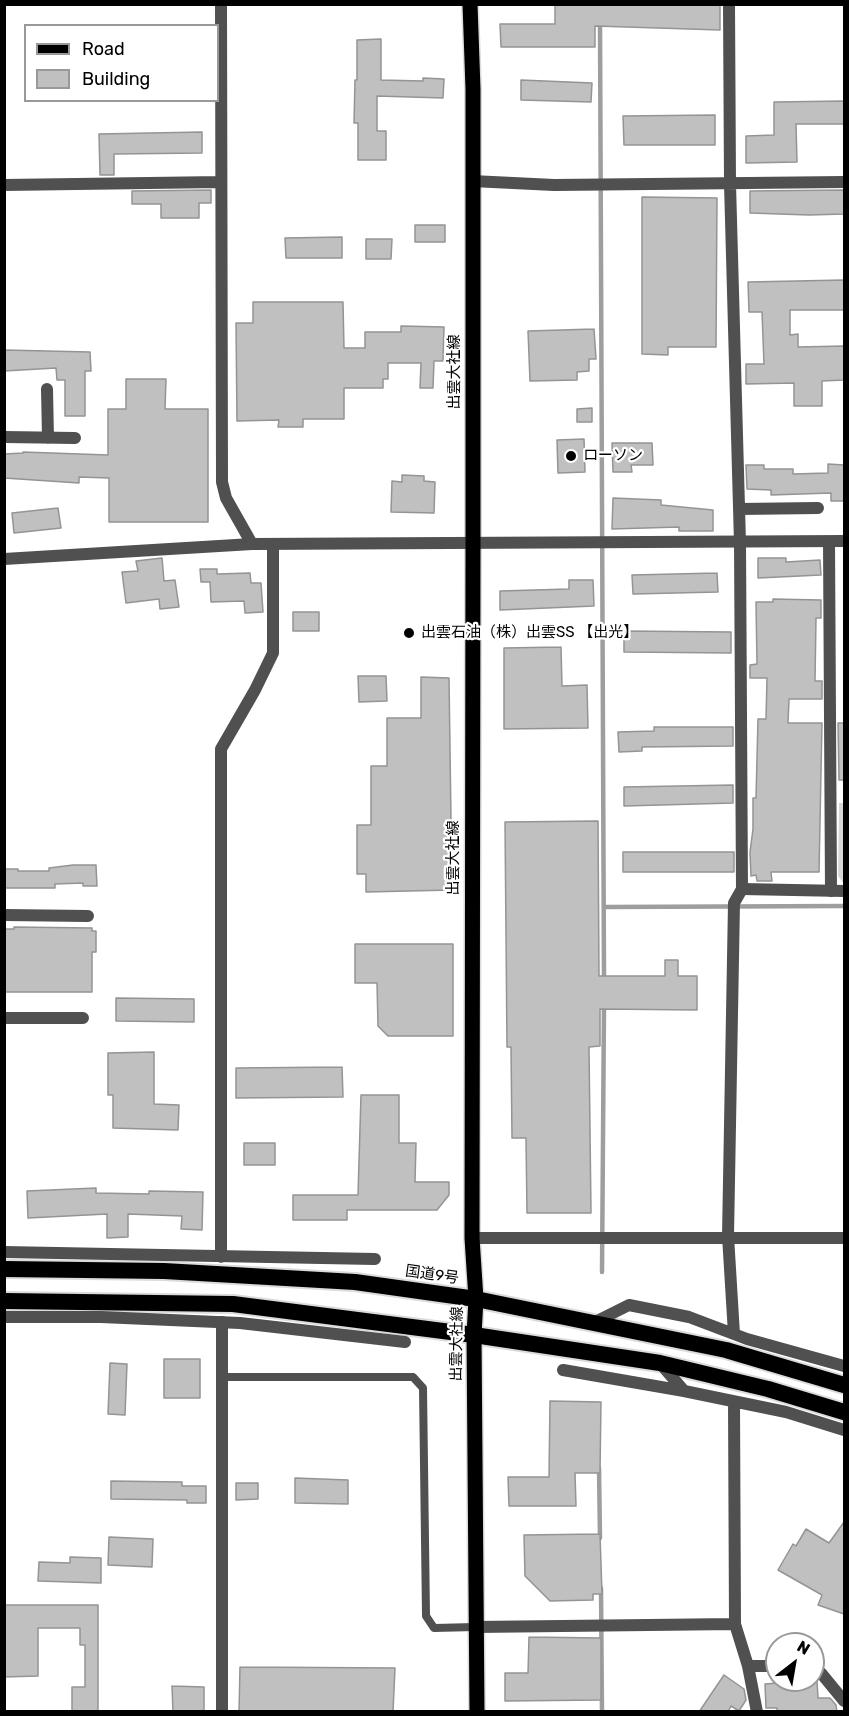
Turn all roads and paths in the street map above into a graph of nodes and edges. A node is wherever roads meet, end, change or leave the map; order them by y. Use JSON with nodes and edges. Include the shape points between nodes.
{"nodes":[{"id":1,"x":221,"y":4,"type":"edge"},
{"id":2,"x":470,"y":4,"type":"edge"},
{"id":3,"x":729,"y":4,"type":"edge"},
{"id":4,"x":472,"y":181,"type":"junction"},
{"id":5,"x":221,"y":182,"type":"junction"},
{"id":6,"x":844,"y":182,"type":"edge"},
{"id":7,"x":730,"y":184,"type":"junction"},
{"id":8,"x":4,"y":185,"type":"edge"},
{"id":9,"x":47,"y":388,"type":"dead end"},
{"id":10,"x":4,"y":437,"type":"edge"},
{"id":11,"x":48,"y":438,"type":"junction"},
{"id":12,"x":75,"y":438,"type":"dead end"},
{"id":13,"x":818,"y":508,"type":"dead end"},
{"id":14,"x":739,"y":509,"type":"junction"},
{"id":15,"x":844,"y":541,"type":"edge"},
{"id":16,"x":829,"y":542,"type":"junction"},
{"id":17,"x":740,"y":543,"type":"junction"},
{"id":18,"x":252,"y":544,"type":"junction"},
{"id":19,"x":273,"y":544,"type":"junction"},
{"id":20,"x":473,"y":544,"type":"junction"},
{"id":21,"x":4,"y":559,"type":"edge"},
{"id":22,"x":742,"y":889,"type":"junction"},
{"id":23,"x":831,"y":891,"type":"junction"},
{"id":24,"x":844,"y":891,"type":"edge"},
{"id":25,"x":4,"y":915,"type":"edge"},
{"id":26,"x":88,"y":916,"type":"dead end"},
{"id":27,"x":4,"y":1018,"type":"edge"},
{"id":28,"x":83,"y":1018,"type":"dead end"},
{"id":29,"x":728,"y":1236,"type":"junction"},
{"id":30,"x":471,"y":1238,"type":"junction"},
{"id":31,"x":844,"y":1238,"type":"edge"},
{"id":32,"x":4,"y":1252,"type":"edge"},
{"id":33,"x":221,"y":1257,"type":"junction"},
{"id":34,"x":272,"y":1257,"type":"junction"},
{"id":35,"x":375,"y":1259,"type":"dead end"},
{"id":36,"x":4,"y":1269,"type":"edge"},
{"id":37,"x":300,"y":1279,"type":"junction"},
{"id":38,"x":476,"y":1299,"type":"junction"},
{"id":39,"x":4,"y":1301,"type":"edge"},
{"id":40,"x":122,"y":1302,"type":"junction"},
{"id":41,"x":4,"y":1317,"type":"edge"},
{"id":42,"x":101,"y":1317,"type":"junction"},
{"id":43,"x":222,"y":1322,"type":"junction"},
{"id":44,"x":593,"y":1323,"type":"junction"},
{"id":45,"x":393,"y":1325,"type":"junction"},
{"id":46,"x":734,"y":1334,"type":"junction"},
{"id":47,"x":474,"y":1335,"type":"junction"},
{"id":48,"x":374,"y":1338,"type":"junction"},
{"id":49,"x":405,"y":1342,"type":"dead end"},
{"id":50,"x":660,"y":1363,"type":"junction"},
{"id":51,"x":844,"y":1366,"type":"edge"},
{"id":52,"x":563,"y":1370,"type":"dead end"},
{"id":53,"x":844,"y":1373,"type":"edge"},
{"id":54,"x":222,"y":1377,"type":"junction"},
{"id":55,"x":823,"y":1379,"type":"junction"},
{"id":56,"x":844,"y":1385,"type":"edge"},
{"id":57,"x":684,"y":1391,"type":"junction"},
{"id":58,"x":734,"y":1402,"type":"junction"},
{"id":59,"x":844,"y":1412,"type":"edge"},
{"id":60,"x":844,"y":1430,"type":"edge"},
{"id":61,"x":735,"y":1624,"type":"junction"},
{"id":62,"x":475,"y":1628,"type":"junction"},
{"id":63,"x":748,"y":1666,"type":"junction"},
{"id":64,"x":765,"y":1666,"type":"edge"},
{"id":65,"x":825,"y":1678,"type":"edge"},
{"id":66,"x":844,"y":1701,"type":"edge"},
{"id":67,"x":222,"y":1712,"type":"edge"},
{"id":68,"x":477,"y":1712,"type":"edge"},
{"id":69,"x":757,"y":1712,"type":"edge"}],
"edges":[{"from":1,"to":5,"type":"street"},
{"from":2,"to":4,"type":"main road","name":"出雲大社線"},
{"from":3,"to":7,"type":"street"},
{"from":4,"to":7,"type":"street","via":[[554,185]]},
{"from":4,"to":20,"type":"main road","name":"出雲大社線"},
{"from":5,"to":8,"type":"street"},
{"from":5,"to":18,"type":"street","via":[[222,482],[226,498]]},
{"from":6,"to":7,"type":"street"},
{"from":7,"to":14,"type":"street"},
{"from":9,"to":11,"type":"street"},
{"from":10,"to":11,"type":"street"},
{"from":11,"to":12,"type":"street"},
{"from":13,"to":14,"type":"street"},
{"from":14,"to":17,"type":"street"},
{"from":15,"to":16,"type":"street"},
{"from":16,"to":17,"type":"street"},
{"from":16,"to":23,"type":"street"},
{"from":17,"to":20,"type":"street"},
{"from":17,"to":22,"type":"street"},
{"from":18,"to":19,"type":"street"},
{"from":18,"to":21,"type":"street"},
{"from":19,"to":20,"type":"street"},
{"from":19,"to":33,"type":"street","via":[[273,653],[221,749]]},
{"from":20,"to":30,"type":"main road","name":"出雲大社線"},
{"from":22,"to":23,"type":"street"},
{"from":22,"to":29,"type":"street","via":[[734,903]]},
{"from":23,"to":24,"type":"street"},
{"from":25,"to":26,"type":"street"},
{"from":27,"to":28,"type":"street"},
{"from":29,"to":30,"type":"street"},
{"from":29,"to":31,"type":"street"},
{"from":29,"to":46,"type":"street"},
{"from":30,"to":38,"type":"main road","name":"出雲大社線"},
{"from":32,"to":33,"type":"street"},
{"from":33,"to":34,"type":"street"},
{"from":34,"to":35,"type":"street"},
{"from":34,"to":37,"type":"street"},
{"from":36,"to":37,"type":"highway","name":"国道9号","via":[[164,1271]]},
{"from":37,"to":38,"type":"highway","name":"国道9号","via":[[355,1282]]},
{"from":38,"to":44,"type":"highway","name":"国道9号"},
{"from":38,"to":47,"type":"main road","name":"出雲大社線"},
{"from":39,"to":40,"type":"highway"},
{"from":40,"to":42,"type":"street"},
{"from":40,"to":45,"type":"highway","via":[[233,1304]]},
{"from":41,"to":42,"type":"street"},
{"from":42,"to":43,"type":"street"},
{"from":43,"to":48,"type":"street"},
{"from":43,"to":54,"type":"street"},
{"from":44,"to":46,"type":"street","via":[[629,1305],[689,1317]]},
{"from":44,"to":55,"type":"highway","name":"国道9号","via":[[726,1350]]},
{"from":45,"to":47,"type":"highway"},
{"from":45,"to":48,"type":"street"},
{"from":46,"to":51,"type":"street"},
{"from":47,"to":50,"type":"highway"},
{"from":47,"to":62,"type":"main road","name":"出雲大社線"},
{"from":48,"to":49,"type":"street"},
{"from":50,"to":57,"type":"street"},
{"from":50,"to":59,"type":"highway"},
{"from":52,"to":57,"type":"street"},
{"from":53,"to":55,"type":"street"},
{"from":54,"to":62,"type":"lane","via":[[413,1377],[423,1388],[426,1616],[434,1628]]},
{"from":54,"to":67,"type":"street"},
{"from":55,"to":56,"type":"highway","name":"国道9号"},
{"from":57,"to":58,"type":"street"},
{"from":58,"to":60,"type":"street","via":[[786,1412]]},
{"from":58,"to":61,"type":"street"},
{"from":61,"to":62,"type":"street"},
{"from":61,"to":63,"type":"street"},
{"from":62,"to":68,"type":"main road","name":"出雲大社線"},
{"from":63,"to":64,"type":"street"},
{"from":63,"to":69,"type":"street"},
{"from":65,"to":66,"type":"street"}]}
